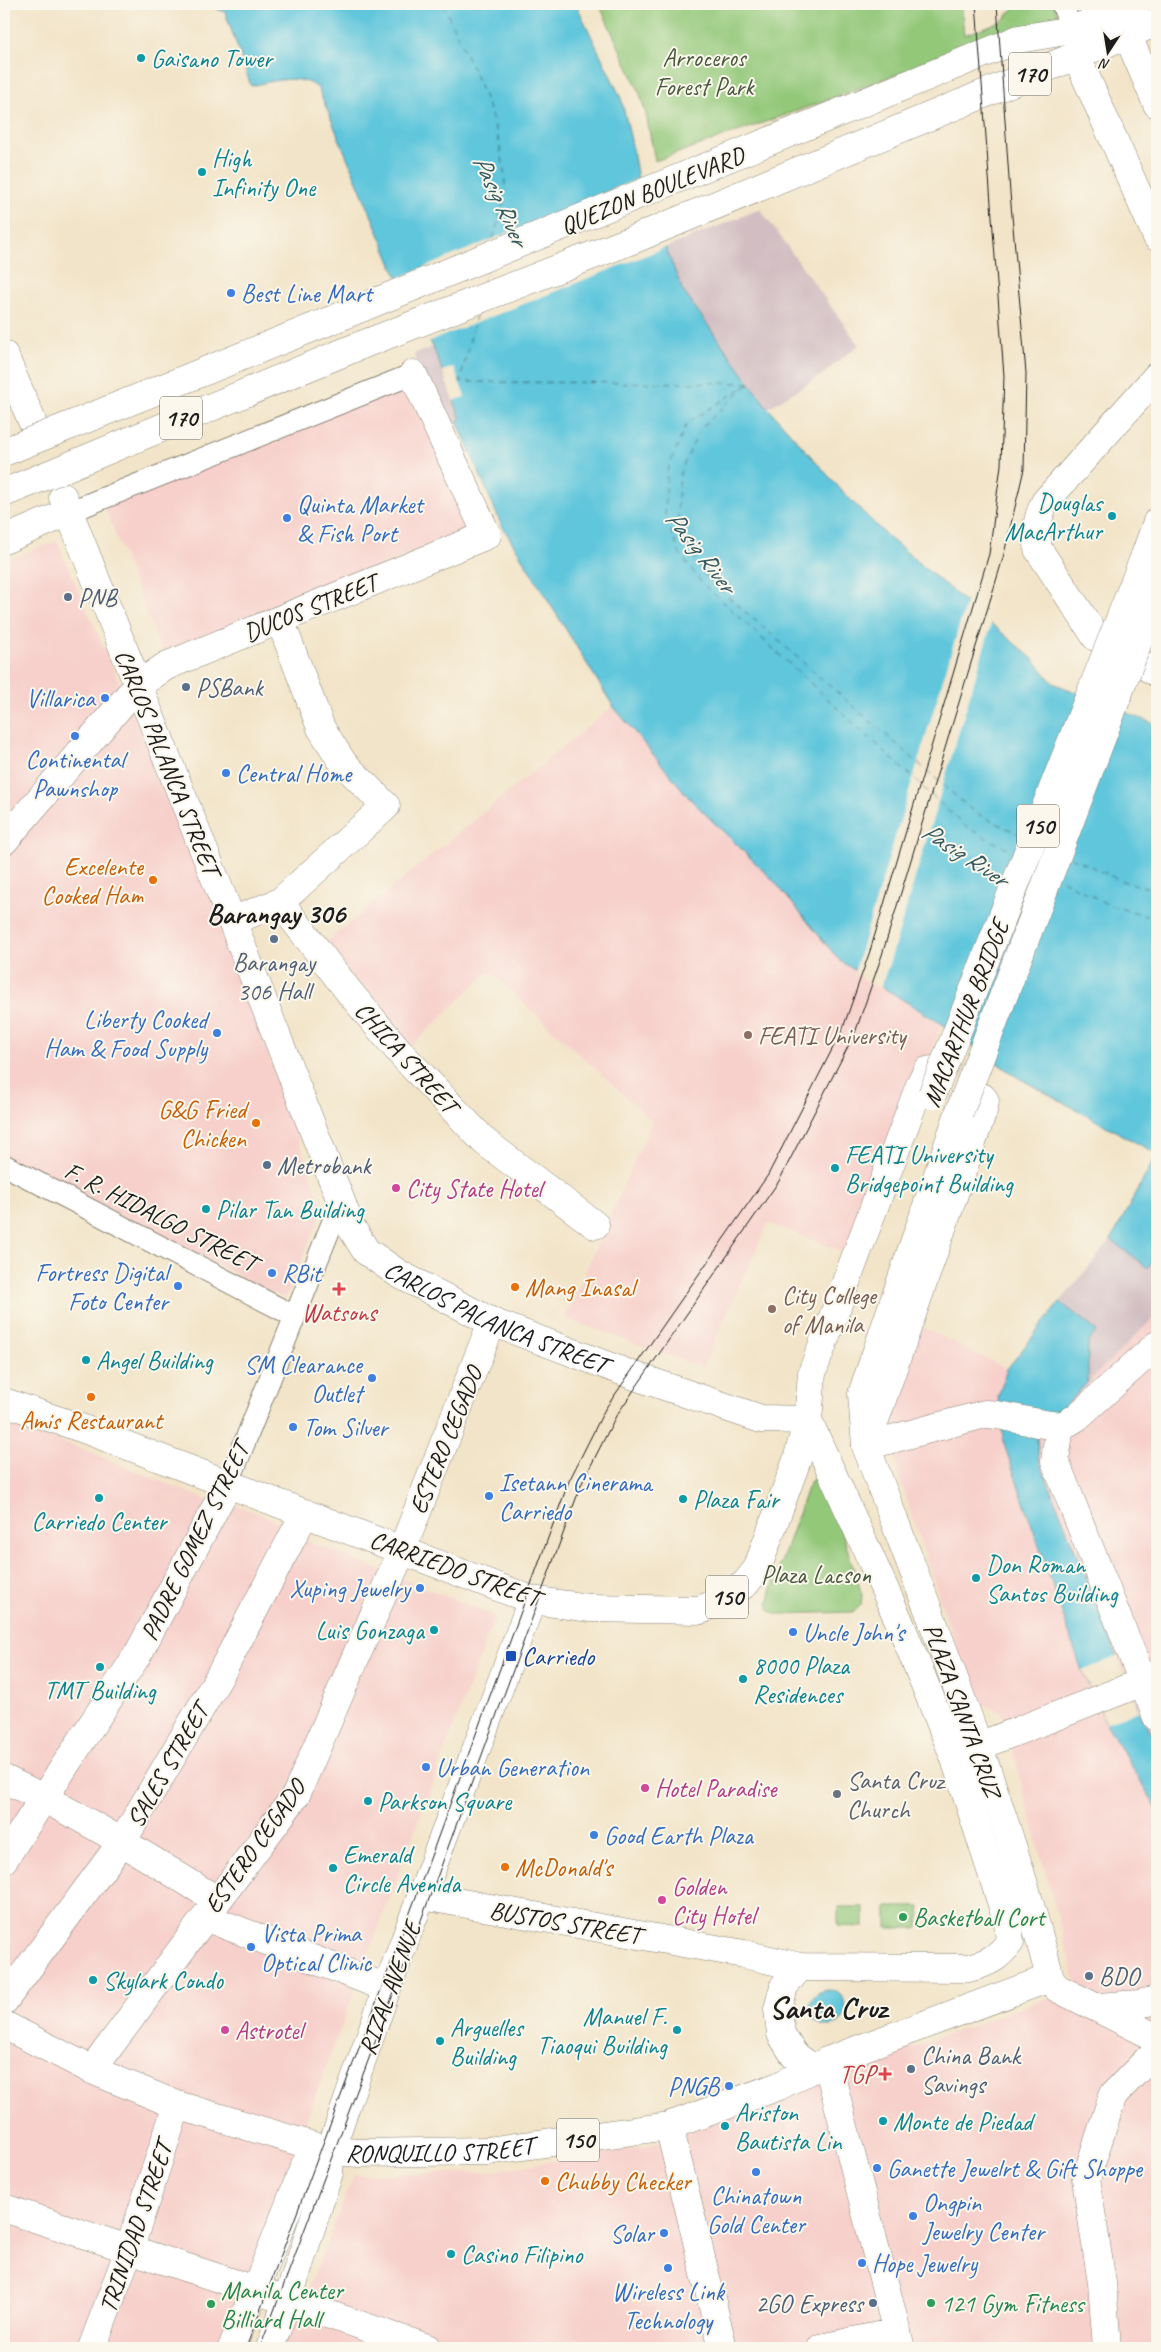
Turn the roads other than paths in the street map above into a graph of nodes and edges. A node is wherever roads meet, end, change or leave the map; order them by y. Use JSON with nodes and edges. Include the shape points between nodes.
{"nodes":[{"id":1,"x":1062,"y":4,"type":"edge"},
{"id":2,"x":1136,"y":4,"type":"edge"},
{"id":3,"x":1157,"y":22,"type":"edge"},
{"id":4,"x":1127,"y":34,"type":"junction"},
{"id":5,"x":1074,"y":42,"type":"junction"},
{"id":6,"x":1157,"y":44,"type":"edge"},
{"id":7,"x":1157,"y":104,"type":"edge"},
{"id":8,"x":1157,"y":237,"type":"edge"},
{"id":9,"x":4,"y":355,"type":"edge"},
{"id":10,"x":413,"y":374,"type":"joint"},
{"id":11,"x":1157,"y":376,"type":"edge"},
{"id":12,"x":9,"y":383,"type":"edge"},
{"id":13,"x":32,"y":421,"type":"tunnel mouth"},
{"id":14,"x":4,"y":452,"type":"edge"},
{"id":15,"x":4,"y":493,"type":"edge"},
{"id":16,"x":66,"y":504,"type":"junction"},
{"id":17,"x":1157,"y":522,"type":"edge"},
{"id":18,"x":4,"y":540,"type":"edge"},
{"id":19,"x":1157,"y":592,"type":"edge"},
{"id":20,"x":280,"y":620,"type":"junction"},
{"id":21,"x":1096,"y":637,"type":"dead end"},
{"id":22,"x":137,"y":686,"type":"junction"},
{"id":23,"x":4,"y":841,"type":"edge"},
{"id":24,"x":280,"y":902,"type":"junction"},
{"id":25,"x":232,"y":921,"type":"junction"},
{"id":26,"x":982,"y":1096,"type":"dead end"},
{"id":27,"x":4,"y":1165,"type":"edge"},
{"id":28,"x":341,"y":1201,"type":"junction"},
{"id":29,"x":595,"y":1225,"type":"dead end"},
{"id":30,"x":294,"y":1316,"type":"junction"},
{"id":31,"x":492,"y":1322,"type":"junction"},
{"id":32,"x":1157,"y":1345,"type":"edge"},
{"id":33,"x":4,"y":1402,"type":"edge"},
{"id":34,"x":808,"y":1420,"type":"junction"},
{"id":35,"x":1054,"y":1425,"type":"junction"},
{"id":36,"x":866,"y":1446,"type":"junction"},
{"id":37,"x":228,"y":1484,"type":"junction"},
{"id":38,"x":305,"y":1513,"type":"junction"},
{"id":39,"x":402,"y":1550,"type":"junction"},
{"id":40,"x":532,"y":1600,"type":"junction"},
{"id":41,"x":1143,"y":1681,"type":"edge"},
{"id":42,"x":1157,"y":1717,"type":"edge"},
{"id":43,"x":979,"y":1746,"type":"junction"},
{"id":44,"x":954,"y":1756,"type":"junction"},
{"id":45,"x":4,"y":1779,"type":"edge"},
{"id":46,"x":45,"y":1798,"type":"junction"},
{"id":47,"x":122,"y":1842,"type":"junction"},
{"id":48,"x":4,"y":1859,"type":"edge"},
{"id":49,"x":423,"y":1896,"type":"junction"},
{"id":50,"x":211,"y":1908,"type":"junction"},
{"id":51,"x":1002,"y":1954,"type":"joint"},
{"id":52,"x":800,"y":1967,"type":"junction"},
{"id":53,"x":1050,"y":1978,"type":"junction"},
{"id":54,"x":387,"y":1988,"type":"junction"},
{"id":55,"x":1157,"y":2000,"type":"edge"},
{"id":56,"x":4,"y":2001,"type":"edge"},
{"id":57,"x":1096,"y":2007,"type":"junction"},
{"id":58,"x":4,"y":2025,"type":"edge"},
{"id":59,"x":1157,"y":2038,"type":"edge"},
{"id":60,"x":1157,"y":2050,"type":"edge"},
{"id":61,"x":821,"y":2065,"type":"junction"},
{"id":62,"x":92,"y":2070,"type":"junction"},
{"id":63,"x":177,"y":2105,"type":"junction"},
{"id":64,"x":669,"y":2126,"type":"junction"},
{"id":65,"x":330,"y":2151,"type":"junction"},
{"id":66,"x":4,"y":2208,"type":"edge"},
{"id":67,"x":129,"y":2250,"type":"junction"},
{"id":68,"x":254,"y":2289,"type":"junction"},
{"id":69,"x":288,"y":2299,"type":"junction"},
{"id":70,"x":899,"y":2340,"type":"edge"},
{"id":71,"x":92,"y":2348,"type":"edge"},
{"id":72,"x":232,"y":2348,"type":"edge"},
{"id":73,"x":270,"y":2348,"type":"edge"},
{"id":74,"x":427,"y":2348,"type":"edge"},
{"id":75,"x":723,"y":2348,"type":"edge"},
{"id":76,"x":821,"y":2348,"type":"edge"},
{"id":77,"x":1107,"y":2348,"type":"edge"}],
"edges":[{"from":1,"to":5,"type":"street"},
{"from":2,"to":5,"type":"street","name":"QUEZON BOULEVARD","number":"170"},
{"from":3,"to":4,"type":"street","name":"QUEZON BOULEVARD","number":"170"},
{"from":4,"to":5,"type":"street","name":"QUEZON BOULEVARD","number":"170"},
{"from":4,"to":6,"type":"street"},
{"from":4,"to":7,"type":"street"},
{"from":5,"to":8,"type":"street"},
{"from":5,"to":14,"type":"street","name":"QUEZON BOULEVARD","number":"170","bridge":true,"via":[[1019,39]]},
{"from":5,"to":15,"type":"street","name":"QUEZON BOULEVARD","number":"170","bridge":true,"via":[[934,115],[632,240],[197,411]]},
{"from":9,"to":12,"type":"street"},
{"from":10,"to":16,"type":"street"},
{"from":10,"to":20,"type":"street","name":"DUCOS STREET","via":[[487,535]]},
{"from":11,"to":21,"type":"street","via":[[1045,502],[1039,514],[1038,549]]},
{"from":12,"to":13,"type":"street"},
{"from":16,"to":18,"type":"street"},
{"from":16,"to":22,"type":"street","name":"CARLOS PALANCA STREET"},
{"from":17,"to":34,"type":"street","name":"MACARTHUR BRIDGE","number":"150","bridge":true,"via":[[932,1083]]},
{"from":19,"to":36,"type":"street","name":"MACARTHUR BRIDGE","number":"150","bridge":true,"via":[[959,1113],[862,1394]]},
{"from":20,"to":22,"type":"street","name":"DUCOS STREET","via":[[166,666]]},
{"from":20,"to":24,"type":"street","via":[[321,728],[343,763],[386,806]]},
{"from":22,"to":23,"type":"street","name":"DUCOS STREET"},
{"from":22,"to":25,"type":"street","name":"CARLOS PALANCA STREET"},
{"from":24,"to":25,"type":"street"},
{"from":24,"to":29,"type":"street","name":"CHICA STREET","via":[[380,1029],[485,1142]]},
{"from":25,"to":28,"type":"street","name":"CARLOS PALANCA STREET"},
{"from":26,"to":36,"type":"street","via":[[985,1100],[983,1111]]},
{"from":27,"to":30,"type":"street","name":"F. R. HIDALGO STREET"},
{"from":28,"to":30,"type":"street","name":"PADRE GOMEZ STREET"},
{"from":28,"to":31,"type":"street","name":"CARLOS PALANCA STREET","via":[[351,1227],[366,1251],[399,1274]]},
{"from":30,"to":37,"type":"street","name":"PADRE GOMEZ STREET"},
{"from":31,"to":34,"type":"street","name":"CARLOS PALANCA STREET","via":[[761,1419]]},
{"from":31,"to":39,"type":"street","name":"ESTERO CEGADO"},
{"from":32,"to":35,"type":"street","via":[[1077,1417]]},
{"from":33,"to":37,"type":"street","name":"CARRIEDO STREET"},
{"from":34,"to":40,"type":"street","name":"CARRIEDO STREET","number":"150","via":[[797,1460],[757,1569],[746,1583],[727,1597],[701,1610],[589,1608]]},
{"from":34,"to":44,"type":"street","name":"PLAZA SANTA CRUZ","via":[[899,1622]]},
{"from":35,"to":36,"type":"street","via":[[984,1414]]},
{"from":35,"to":41,"type":"street","via":[[1055,1461]]},
{"from":36,"to":43,"type":"street","name":"PLAZA SANTA CRUZ","number":"150"},
{"from":37,"to":38,"type":"street","name":"CARRIEDO STREET"},
{"from":37,"to":46,"type":"street","name":"PADRE GOMEZ STREET","via":[[138,1654]]},
{"from":38,"to":39,"type":"street","name":"CARRIEDO STREET"},
{"from":38,"to":47,"type":"street","name":"SALES STREET","via":[[219,1677]]},
{"from":39,"to":40,"type":"street","name":"CARRIEDO STREET"},
{"from":39,"to":50,"type":"street","name":"ESTERO CEGADO","via":[[296,1794]]},
{"from":40,"to":49,"type":"street","name":"RIZAL AVENUE"},
{"from":41,"to":42,"type":"street"},
{"from":41,"to":43,"type":"street"},
{"from":43,"to":44,"type":"street"},
{"from":43,"to":53,"type":"street","name":"PLAZA SANTA CRUZ","number":"150","via":[[1035,1918]]},
{"from":44,"to":51,"type":"street","name":"PLAZA SANTA CRUZ","via":[[1008,1923],[1010,1942]]},
{"from":45,"to":46,"type":"street"},
{"from":46,"to":47,"type":"street"},
{"from":46,"to":48,"type":"street","name":"PADRE GOMEZ STREET"},
{"from":47,"to":50,"type":"street"},
{"from":47,"to":56,"type":"street","name":"SALES STREET"},
{"from":49,"to":52,"type":"street","name":"BUSTOS STREET"},
{"from":49,"to":54,"type":"street","name":"RIZAL AVENUE"},
{"from":50,"to":54,"type":"street"},
{"from":50,"to":62,"type":"street","name":"ESTERO CEGADO"},
{"from":51,"to":52,"type":"street","name":"BUSTOS STREET","via":[[990,1963],[969,1968]]},
{"from":52,"to":61,"type":"street","via":[[784,1986],[778,2009],[781,2034],[794,2055]]},
{"from":53,"to":57,"type":"street","via":[[1057,1988]]},
{"from":53,"to":61,"type":"street","name":"RONQUILLO STREET","number":"150"},
{"from":54,"to":65,"type":"street","name":"RIZAL AVENUE"},
{"from":55,"to":57,"type":"street"},
{"from":57,"to":59,"type":"street"},
{"from":58,"to":62,"type":"street","name":"RONQUILLO STREET"},
{"from":60,"to":77,"type":"street","via":[[1113,2095],[1086,2179],[1102,2283]]},
{"from":61,"to":64,"type":"street","name":"RONQUILLO STREET","number":"150","via":[[779,2086]]},
{"from":61,"to":70,"type":"street"},
{"from":62,"to":63,"type":"street","name":"RONQUILLO STREET"},
{"from":63,"to":65,"type":"street","name":"RONQUILLO STREET"},
{"from":63,"to":67,"type":"street","name":"TRINIDAD STREET"},
{"from":64,"to":65,"type":"street","name":"RONQUILLO STREET","number":"150","via":[[487,2151]]},
{"from":64,"to":75,"type":"street"},
{"from":65,"to":68,"type":"street","via":[[305,2165]]},
{"from":65,"to":69,"type":"street","name":"RIZAL AVENUE","via":[[329,2173]]},
{"from":66,"to":67,"type":"street"},
{"from":67,"to":68,"type":"street"},
{"from":67,"to":71,"type":"street","name":"TRINIDAD STREET"},
{"from":68,"to":69,"type":"street"},
{"from":68,"to":72,"type":"street"},
{"from":69,"to":73,"type":"street","name":"RIZAL AVENUE"},
{"from":69,"to":74,"type":"street"},
{"from":70,"to":76,"type":"street"}]}
